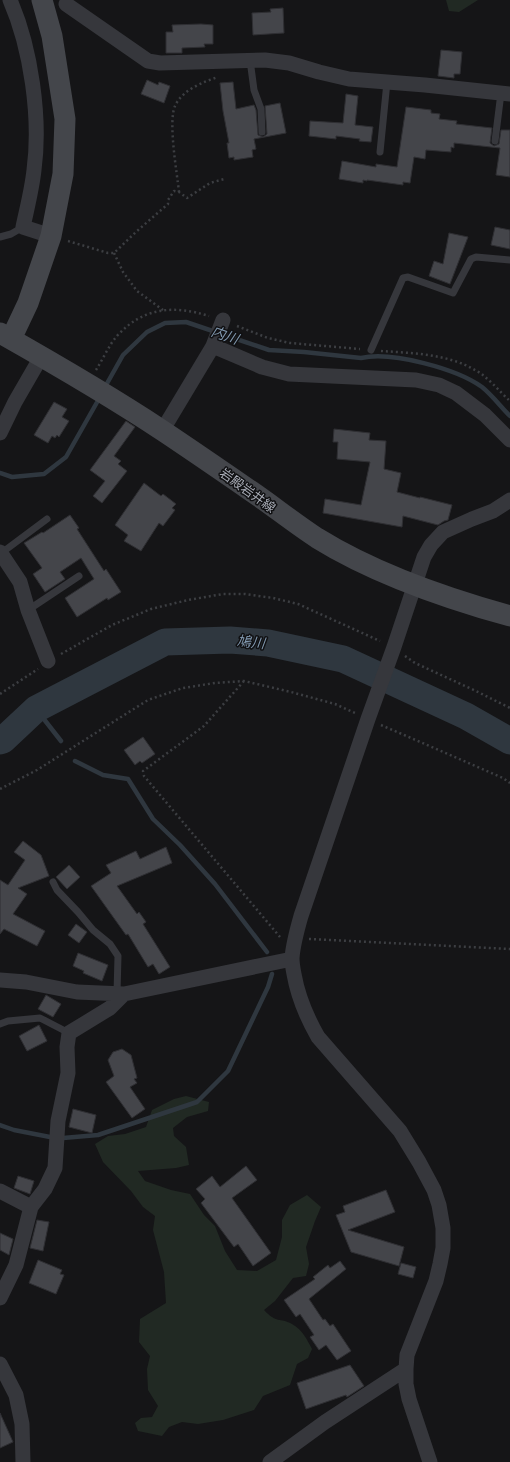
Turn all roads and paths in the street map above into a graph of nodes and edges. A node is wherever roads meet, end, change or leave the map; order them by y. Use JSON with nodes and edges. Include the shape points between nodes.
{"nodes":[{"id":1,"x":10,"y":0,"type":"edge"},
{"id":2,"x":42,"y":0,"type":"edge"},
{"id":3,"x":66,"y":4,"type":"dead end"},
{"id":4,"x":250,"y":60,"type":"junction"},
{"id":5,"x":220,"y":77,"type":"dead end"},
{"id":6,"x":387,"y":82,"type":"junction"},
{"id":7,"x":505,"y":93,"type":"edge"},
{"id":8,"x":262,"y":132,"type":"dead end"},
{"id":9,"x":495,"y":141,"type":"dead end"},
{"id":10,"x":380,"y":152,"type":"dead end"},
{"id":11,"x":224,"y":179,"type":"dead end"},
{"id":12,"x":179,"y":192,"type":"junction"},
{"id":13,"x":23,"y":227,"type":"junction"},
{"id":14,"x":52,"y":236,"type":"junction"},
{"id":15,"x":0,"y":237,"type":"edge"},
{"id":16,"x":114,"y":253,"type":"junction"},
{"id":17,"x":510,"y":260,"type":"edge"},
{"id":18,"x":164,"y":310,"type":"junction"},
{"id":19,"x":223,"y":320,"type":"junction"},
{"id":20,"x":6,"y":336,"type":"edge"},
{"id":21,"x":213,"y":346,"type":"junction"},
{"id":22,"x":371,"y":350,"type":"junction"},
{"id":23,"x":41,"y":356,"type":"junction"},
{"id":24,"x":87,"y":384,"type":"junction"},
{"id":25,"x":510,"y":401,"type":"edge"},
{"id":26,"x":162,"y":431,"type":"junction"},
{"id":27,"x":0,"y":433,"type":"edge"},
{"id":28,"x":510,"y":440,"type":"edge"},
{"id":29,"x":510,"y":500,"type":"edge"},
{"id":30,"x":47,"y":519,"type":"dead end"},
{"id":31,"x":0,"y":553,"type":"edge"},
{"id":32,"x":79,"y":576,"type":"dead end"},
{"id":33,"x":414,"y":585,"type":"junction"},
{"id":34,"x":28,"y":610,"type":"junction"},
{"id":35,"x":510,"y":616,"type":"edge"},
{"id":36,"x":394,"y":647,"type":"junction"},
{"id":37,"x":48,"y":662,"type":"junction"},
{"id":38,"x":244,"y":681,"type":"junction"},
{"id":39,"x":0,"y":694,"type":"edge"},
{"id":40,"x":510,"y":708,"type":"edge"},
{"id":41,"x":368,"y":719,"type":"junction"},
{"id":42,"x":510,"y":783,"type":"edge"},
{"id":43,"x":0,"y":789,"type":"edge"},
{"id":44,"x":53,"y":882,"type":"dead end"},
{"id":45,"x":295,"y":938,"type":"junction"},
{"id":46,"x":510,"y":949,"type":"edge"},
{"id":47,"x":292,"y":960,"type":"junction"},
{"id":48,"x":0,"y":980,"type":"edge"},
{"id":49,"x":120,"y":993,"type":"junction"},
{"id":50,"x":0,"y":1024,"type":"edge"},
{"id":51,"x":69,"y":1033,"type":"junction"},
{"id":52,"x":0,"y":1191,"type":"edge"},
{"id":53,"x":31,"y":1207,"type":"junction"},
{"id":54,"x":0,"y":1298,"type":"edge"},
{"id":55,"x":0,"y":1364,"type":"edge"},
{"id":56,"x":406,"y":1369,"type":"junction"},
{"id":57,"x":23,"y":1462,"type":"edge"},
{"id":58,"x":270,"y":1462,"type":"edge"},
{"id":59,"x":430,"y":1462,"type":"edge"}],
"edges":[{"from":1,"to":13,"type":"street","via":[[27,53],[35,112],[34,171]]},
{"from":2,"to":14,"type":"main road","via":[[52,36],[65,119],[63,174]]},
{"from":3,"to":4,"type":"street","via":[[148,61],[160,63]]},
{"from":4,"to":6,"type":"street","via":[[289,63],[349,79]]},
{"from":4,"to":8,"type":"lane","via":[[254,90],[261,109]]},
{"from":5,"to":12,"type":"path","via":[[205,81],[185,93],[175,106],[172,123]]},
{"from":6,"to":7,"type":"street"},
{"from":6,"to":10,"type":"lane"},
{"from":7,"to":9,"type":"lane"},
{"from":11,"to":12,"type":"path","via":[[210,183],[186,198]]},
{"from":12,"to":16,"type":"path","via":[[174,191],[168,204]]},
{"from":13,"to":14,"type":"street"},
{"from":13,"to":15,"type":"lane"},
{"from":14,"to":16,"type":"path"},
{"from":14,"to":20,"type":"main road","via":[[28,303]]},
{"from":16,"to":18,"type":"path","via":[[123,272],[137,291]]},
{"from":17,"to":22,"type":"lane","via":[[476,257],[471,259],[454,293],[408,277],[403,278]]},
{"from":18,"to":19,"type":"path","via":[[194,312]]},
{"from":18,"to":24,"type":"path","via":[[137,318],[117,336]]},
{"from":19,"to":21,"type":"street"},
{"from":19,"to":22,"type":"path","via":[[268,338],[290,343]]},
{"from":20,"to":23,"type":"main road","name":"岩殿岩井線"},
{"from":21,"to":26,"type":"street"},
{"from":21,"to":28,"type":"street","via":[[262,367],[289,374],[416,380],[439,385],[456,393],[485,415]]},
{"from":22,"to":25,"type":"path","via":[[421,354],[456,362],[476,370]]},
{"from":23,"to":24,"type":"main road","name":"岩殿岩井線"},
{"from":23,"to":27,"type":"street"},
{"from":24,"to":26,"type":"main road","name":"岩殿岩井線"},
{"from":26,"to":33,"type":"main road","name":"岩殿岩井線","via":[[318,538],[350,556]]},
{"from":29,"to":33,"type":"street","via":[[493,511],[443,532],[424,557]]},
{"from":30,"to":31,"type":"lane"},
{"from":31,"to":34,"type":"street","via":[[20,582]]},
{"from":32,"to":34,"type":"lane"},
{"from":33,"to":35,"type":"main road","name":"岩殿岩井線","via":[[464,604]]},
{"from":33,"to":36,"type":"street"},
{"from":34,"to":37,"type":"street"},
{"from":36,"to":37,"type":"path","via":[[298,604],[245,594],[223,594],[151,609],[112,625]]},
{"from":36,"to":40,"type":"path","via":[[415,663]]},
{"from":36,"to":41,"type":"street"},
{"from":37,"to":39,"type":"path"},
{"from":38,"to":41,"type":"path","via":[[335,704]]},
{"from":38,"to":43,"type":"path","via":[[182,688],[148,700],[36,770]]},
{"from":38,"to":45,"type":"path","via":[[204,726],[143,771],[144,776],[280,937]]},
{"from":41,"to":42,"type":"path"},
{"from":41,"to":45,"type":"street"},
{"from":44,"to":49,"type":"lane","via":[[56,890],[93,930],[110,944],[118,956]]},
{"from":45,"to":46,"type":"path"},
{"from":45,"to":47,"type":"street"},
{"from":47,"to":49,"type":"street"},
{"from":47,"to":56,"type":"street","via":[[301,1003],[318,1037],[400,1131],[423,1169],[439,1205],[443,1228],[440,1264],[407,1355]]},
{"from":48,"to":49,"type":"street","via":[[26,982],[77,992]]},
{"from":49,"to":51,"type":"street","via":[[110,1008]]},
{"from":50,"to":51,"type":"lane","via":[[40,1018]]},
{"from":51,"to":53,"type":"street","via":[[68,1073],[58,1120],[55,1168],[45,1189]]},
{"from":52,"to":53,"type":"street"},
{"from":53,"to":54,"type":"street","via":[[16,1265]]},
{"from":55,"to":57,"type":"street","via":[[16,1394],[22,1424]]},
{"from":56,"to":58,"type":"street"},
{"from":56,"to":59,"type":"street","via":[[409,1399]]}]}
